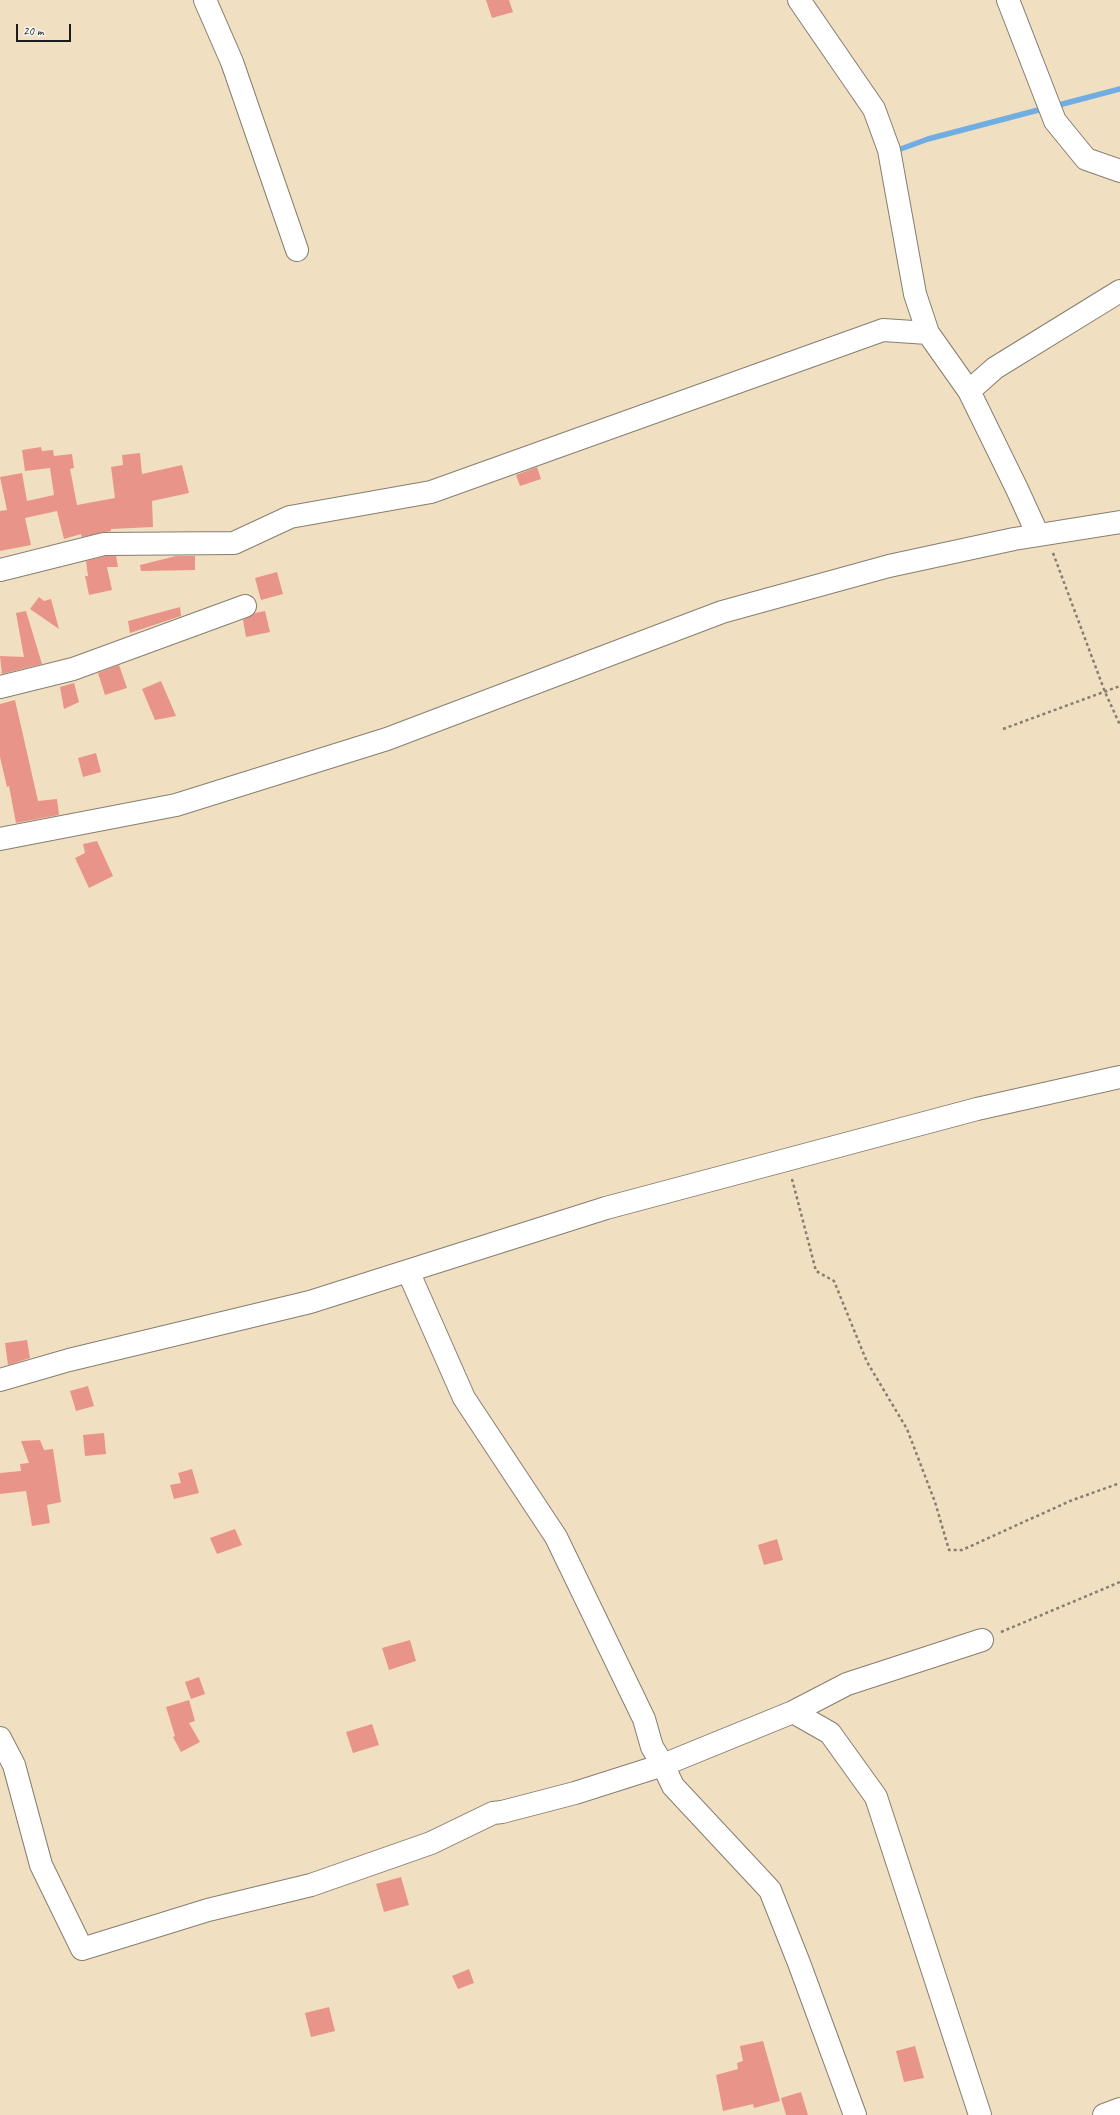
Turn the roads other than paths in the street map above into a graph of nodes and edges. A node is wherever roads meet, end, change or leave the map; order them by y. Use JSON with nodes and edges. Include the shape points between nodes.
{"nodes":[{"id":1,"x":205,"y":0,"type":"edge"},
{"id":2,"x":798,"y":0,"type":"edge"},
{"id":3,"x":1008,"y":0,"type":"edge"},
{"id":4,"x":1120,"y":171,"type":"edge"},
{"id":5,"x":297,"y":250,"type":"dead end"},
{"id":6,"x":1120,"y":291,"type":"edge"},
{"id":7,"x":928,"y":333,"type":"junction"},
{"id":8,"x":968,"y":391,"type":"junction"},
{"id":9,"x":1120,"y":522,"type":"edge"},
{"id":10,"x":1042,"y":535,"type":"junction"},
{"id":11,"x":0,"y":570,"type":"edge"},
{"id":12,"x":245,"y":606,"type":"dead end"},
{"id":13,"x":0,"y":687,"type":"edge"},
{"id":14,"x":0,"y":840,"type":"edge"},
{"id":15,"x":1120,"y":1077,"type":"edge"},
{"id":16,"x":408,"y":1271,"type":"junction"},
{"id":17,"x":0,"y":1380,"type":"edge"},
{"id":18,"x":982,"y":1640,"type":"road end"},
{"id":19,"x":793,"y":1712,"type":"junction"},
{"id":20,"x":0,"y":1738,"type":"edge"},
{"id":21,"x":663,"y":1765,"type":"junction"},
{"id":22,"x":1120,"y":2109,"type":"edge"},
{"id":23,"x":855,"y":2115,"type":"edge"},
{"id":24,"x":980,"y":2115,"type":"edge"},
{"id":25,"x":1104,"y":2115,"type":"edge"}],
"edges":[{"from":1,"to":5,"type":"street","via":[[232,62]]},
{"from":2,"to":7,"type":"street","via":[[874,109],[889,150],[915,294]]},
{"from":3,"to":4,"type":"street","via":[[1055,121],[1086,159]]},
{"from":6,"to":8,"type":"street","via":[[995,368]]},
{"from":7,"to":8,"type":"street"},
{"from":7,"to":11,"type":"street","via":[[883,330],[431,492],[290,517],[234,543],[104,544]]},
{"from":8,"to":10,"type":"street"},
{"from":9,"to":10,"type":"street"},
{"from":10,"to":14,"type":"street","via":[[889,566],[722,612],[387,739],[176,805]]},
{"from":12,"to":13,"type":"street","via":[[73,669]]},
{"from":15,"to":16,"type":"street","via":[[977,1109],[606,1208]]},
{"from":16,"to":17,"type":"street","via":[[310,1302],[69,1360]]},
{"from":16,"to":21,"type":"street","via":[[464,1398],[556,1536],[644,1719],[652,1747]]},
{"from":18,"to":19,"type":"street","via":[[847,1684]]},
{"from":19,"to":21,"type":"street"},
{"from":19,"to":24,"type":"street","via":[[830,1733],[876,1797]]},
{"from":20,"to":21,"type":"street","via":[[14,1765],[41,1865],[82,1949],[208,1910],[311,1885],[431,1843],[493,1813],[575,1793]]},
{"from":21,"to":23,"type":"street","via":[[673,1786],[770,1890]]},
{"from":22,"to":25,"type":"street"}]}
